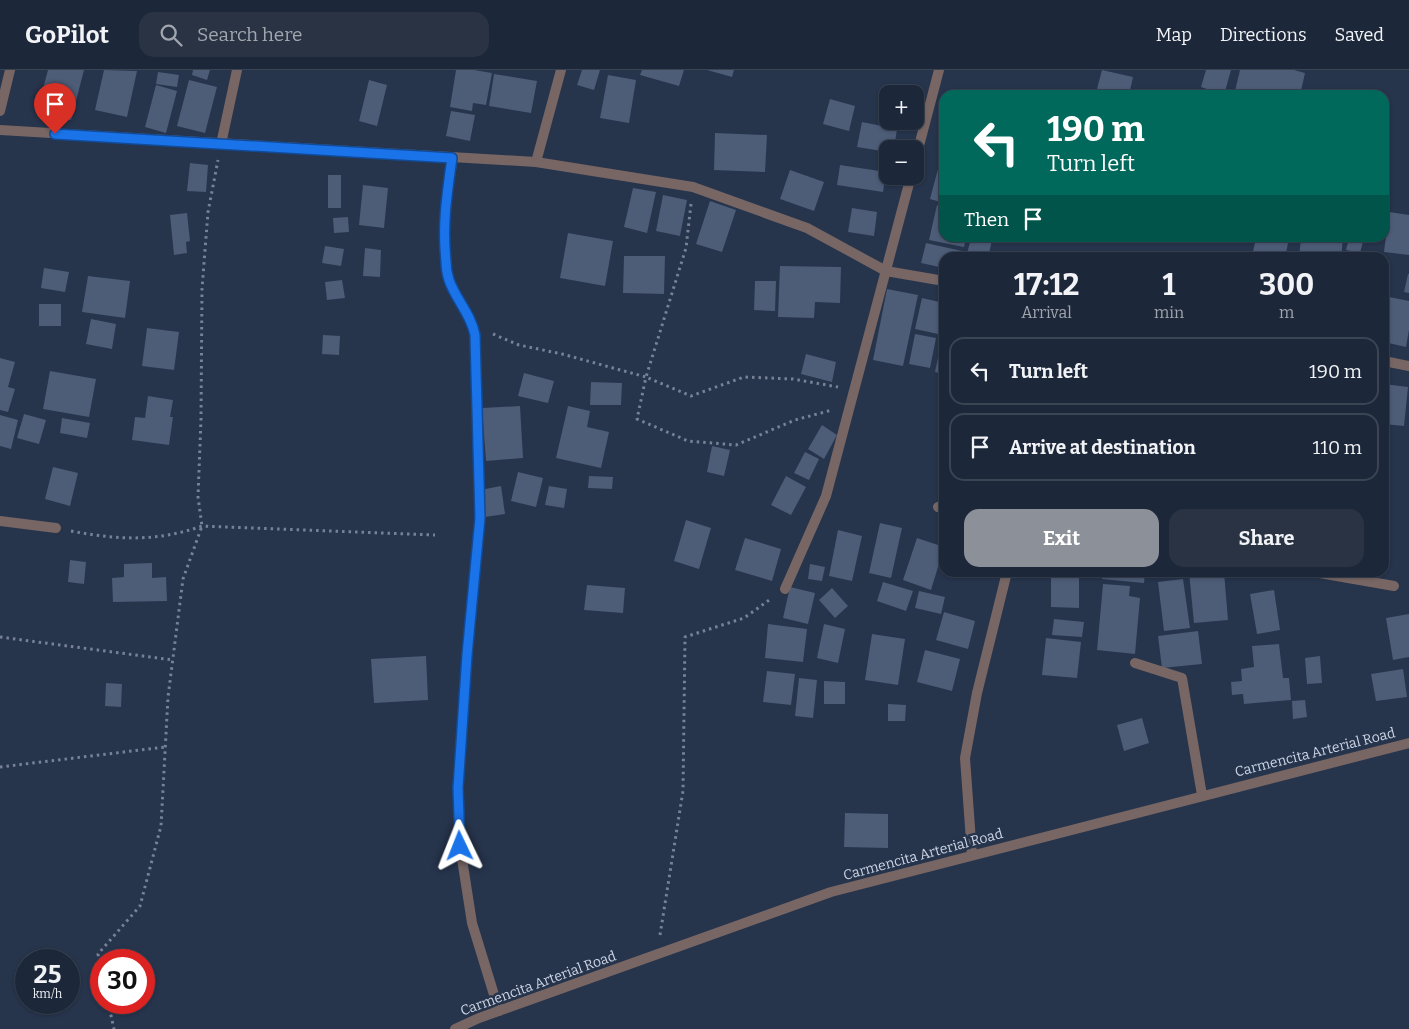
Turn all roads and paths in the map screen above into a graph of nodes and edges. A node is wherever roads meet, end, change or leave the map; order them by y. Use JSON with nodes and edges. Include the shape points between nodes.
{"nodes":[{"id":1,"x":10,"y":70,"type":"edge"},
{"id":2,"x":237,"y":70,"type":"edge"},
{"id":3,"x":561,"y":70,"type":"edge"},
{"id":4,"x":939,"y":70,"type":"edge"},
{"id":5,"x":0,"y":111,"type":"edge"},
{"id":6,"x":0,"y":130,"type":"edge"},
{"id":7,"x":921,"y":140,"type":"edge"},
{"id":8,"x":221,"y":144,"type":"junction"},
{"id":9,"x":452,"y":158,"type":"junction"},
{"id":10,"x":536,"y":162,"type":"junction"},
{"id":11,"x":909,"y":185,"type":"edge"},
{"id":12,"x":693,"y":187,"type":"junction"},
{"id":13,"x":886,"y":272,"type":"junction"},
{"id":14,"x":939,"y":280,"type":"edge"},
{"id":15,"x":474,"y":326,"type":"junction"},
{"id":16,"x":1389,"y":362,"type":"edge"},
{"id":17,"x":1409,"y":366,"type":"edge"},
{"id":18,"x":646,"y":377,"type":"junction"},
{"id":19,"x":853,"y":389,"type":"junction"},
{"id":20,"x":849,"y":406,"type":"junction"},
{"id":21,"x":0,"y":522,"type":"edge"},
{"id":22,"x":202,"y":526,"type":"junction"},
{"id":23,"x":56,"y":528,"type":"joint"},
{"id":24,"x":435,"y":536,"type":"dead end"},
{"id":25,"x":1006,"y":577,"type":"edge"},
{"id":26,"x":1343,"y":577,"type":"edge"},
{"id":27,"x":1394,"y":586,"type":"dead end"},
{"id":28,"x":785,"y":589,"type":"joint"},
{"id":29,"x":0,"y":637,"type":"edge"},
{"id":30,"x":173,"y":660,"type":"junction"},
{"id":31,"x":1136,"y":663,"type":"dead end"},
{"id":32,"x":1409,"y":743,"type":"edge"},
{"id":33,"x":165,"y":747,"type":"junction"},
{"id":34,"x":0,"y":767,"type":"edge"},
{"id":35,"x":1202,"y":795,"type":"junction"},
{"id":36,"x":972,"y":855,"type":"junction"},
{"id":37,"x":102,"y":949,"type":"edge"},
{"id":38,"x":657,"y":955,"type":"junction"},
{"id":39,"x":499,"y":1011,"type":"junction"},
{"id":40,"x":111,"y":1014,"type":"edge"},
{"id":41,"x":114,"y":1029,"type":"edge"},
{"id":42,"x":455,"y":1029,"type":"edge"}],
"edges":[{"from":1,"to":5,"type":"street"},
{"from":2,"to":8,"type":"street"},
{"from":3,"to":10,"type":"street"},
{"from":4,"to":7,"type":"street"},
{"from":6,"to":8,"type":"street"},
{"from":8,"to":9,"type":"street"},
{"from":8,"to":22,"type":"path","via":[[208,212],[202,289],[198,497]]},
{"from":9,"to":10,"type":"street"},
{"from":9,"to":15,"type":"street","via":[[444,218],[448,278]]},
{"from":10,"to":12,"type":"street"},
{"from":11,"to":13,"type":"street"},
{"from":12,"to":13,"type":"street","via":[[807,228]]},
{"from":12,"to":18,"type":"path","via":[[686,248]]},
{"from":13,"to":14,"type":"street"},
{"from":13,"to":19,"type":"street"},
{"from":15,"to":18,"type":"path","via":[[519,345]]},
{"from":15,"to":39,"type":"street","via":[[480,518],[458,788],[460,846],[472,923]]},
{"from":16,"to":17,"type":"street"},
{"from":18,"to":19,"type":"path","via":[[691,396],[744,377],[793,379]]},
{"from":18,"to":20,"type":"path","via":[[637,419],[688,441],[736,445],[795,420]]},
{"from":19,"to":20,"type":"street"},
{"from":20,"to":28,"type":"street","via":[[826,496]]},
{"from":21,"to":23,"type":"street"},
{"from":22,"to":23,"type":"path","via":[[181,534],[144,539]]},
{"from":22,"to":24,"type":"path"},
{"from":22,"to":30,"type":"path","via":[[183,579]]},
{"from":25,"to":36,"type":"street","via":[[977,693],[965,758]]},
{"from":26,"to":27,"type":"street"},
{"from":28,"to":38,"type":"path","via":[[744,618],[685,637],[683,791]]},
{"from":29,"to":30,"type":"path"},
{"from":30,"to":33,"type":"path"},
{"from":31,"to":35,"type":"street","via":[[1182,678]]},
{"from":32,"to":35,"type":"street","name":"Carmencita Arterial Road"},
{"from":33,"to":34,"type":"path"},
{"from":33,"to":37,"type":"path","via":[[161,826],[140,906]]},
{"from":35,"to":36,"type":"street","name":"Carmencita Arterial Road"},
{"from":36,"to":38,"type":"street","name":"Carmencita Arterial Road","via":[[831,892]]},
{"from":38,"to":39,"type":"street","name":"Carmencita Arterial Road"},
{"from":39,"to":42,"type":"street","name":"Carmencita Arterial Road"},
{"from":40,"to":41,"type":"path"}]}
